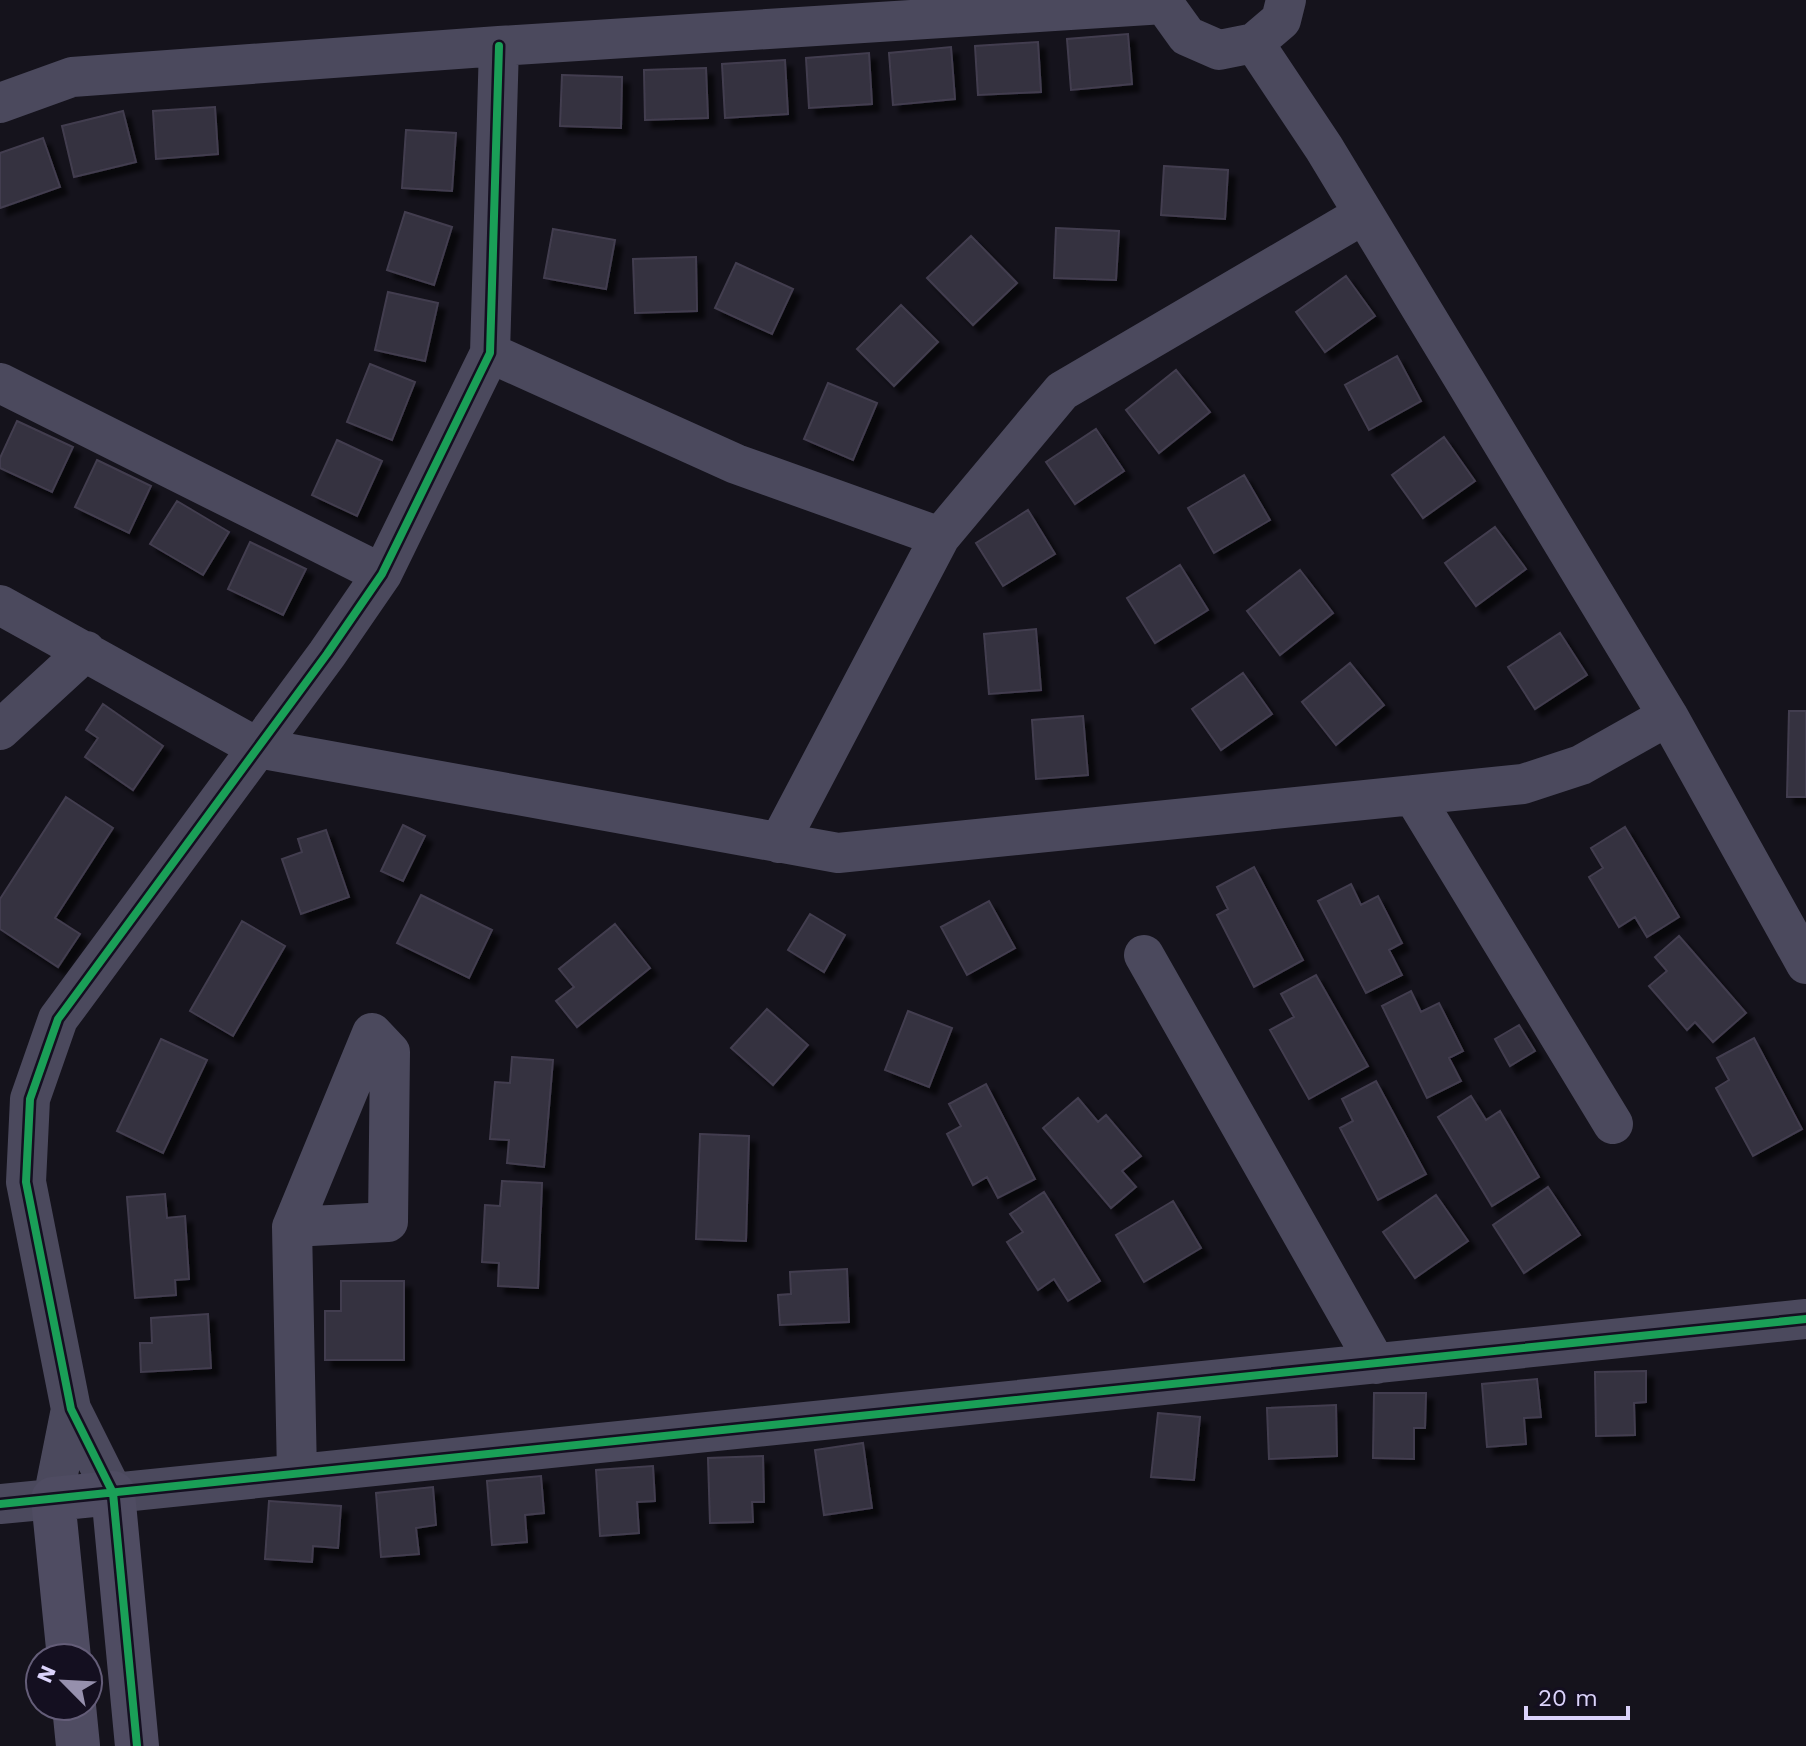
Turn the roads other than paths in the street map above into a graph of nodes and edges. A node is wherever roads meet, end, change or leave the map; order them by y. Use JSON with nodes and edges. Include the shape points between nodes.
{"nodes":[{"id":1,"x":1286,"y":0,"type":"edge"},
{"id":2,"x":1164,"y":2,"type":"edge"},
{"id":3,"x":1254,"y":43,"type":"junction"},
{"id":4,"x":499,"y":46,"type":"junction"},
{"id":5,"x":0,"y":103,"type":"edge"},
{"id":6,"x":1364,"y":214,"type":"junction"},
{"id":7,"x":490,"y":353,"type":"junction"},
{"id":8,"x":0,"y":383,"type":"edge"},
{"id":9,"x":940,"y":537,"type":"junction"},
{"id":10,"x":382,"y":574,"type":"junction"},
{"id":11,"x":0,"y":605,"type":"edge"},
{"id":12,"x":86,"y":651,"type":"junction"},
{"id":13,"x":1668,"y":716,"type":"junction"},
{"id":14,"x":0,"y":730,"type":"edge"},
{"id":15,"x":258,"y":748,"type":"junction"},
{"id":16,"x":1413,"y":795,"type":"junction"},
{"id":17,"x":779,"y":843,"type":"junction"},
{"id":18,"x":1144,"y":955,"type":"dead end"},
{"id":19,"x":1806,"y":964,"type":"edge"},
{"id":20,"x":15,"y":1094,"type":"edge"},
{"id":21,"x":1613,"y":1124,"type":"dead end"},
{"id":22,"x":292,"y":1227,"type":"junction"},
{"id":23,"x":1806,"y":1319,"type":"edge"},
{"id":24,"x":1376,"y":1364,"type":"junction"},
{"id":25,"x":71,"y":1409,"type":"junction"},
{"id":26,"x":297,"y":1474,"type":"junction"},
{"id":27,"x":113,"y":1493,"type":"junction"},
{"id":28,"x":53,"y":1499,"type":"junction"},
{"id":29,"x":0,"y":1504,"type":"edge"},
{"id":30,"x":67,"y":1642,"type":"edge"},
{"id":31,"x":76,"y":1722,"type":"edge"},
{"id":32,"x":78,"y":1746,"type":"edge"},
{"id":33,"x":137,"y":1746,"type":"edge"}],
"edges":[{"from":1,"to":3,"type":"street","via":[[1281,20]]},
{"from":2,"to":3,"type":"street","via":[[1187,36],[1219,50]]},
{"from":2,"to":4,"type":"street"},
{"from":3,"to":6,"type":"street"},
{"from":4,"to":5,"type":"street","via":[[72,77]]},
{"from":4,"to":7,"type":"street"},
{"from":6,"to":9,"type":"street","via":[[1062,391]]},
{"from":6,"to":13,"type":"street"},
{"from":7,"to":9,"type":"street","via":[[736,464]]},
{"from":7,"to":10,"type":"street"},
{"from":8,"to":10,"type":"street"},
{"from":9,"to":17,"type":"street"},
{"from":10,"to":15,"type":"street"},
{"from":11,"to":12,"type":"street"},
{"from":12,"to":14,"type":"street"},
{"from":12,"to":15,"type":"street"},
{"from":13,"to":16,"type":"street","via":[[1581,765],[1523,784]]},
{"from":13,"to":19,"type":"street"},
{"from":15,"to":17,"type":"street"},
{"from":15,"to":20,"type":"street","via":[[58,1019]]},
{"from":16,"to":17,"type":"street","via":[[838,853]]},
{"from":16,"to":21,"type":"street"},
{"from":18,"to":24,"type":"street"},
{"from":20,"to":25,"type":"street","via":[[26,1182]]},
{"from":22,"to":22,"type":"street","via":[[298,1213],[372,1033],[390,1052],[388,1222]]},
{"from":22,"to":26,"type":"street"},
{"from":23,"to":24,"type":"street"},
{"from":24,"to":26,"type":"street"},
{"from":25,"to":27,"type":"street"},
{"from":25,"to":28,"type":"street"},
{"from":26,"to":27,"type":"street"},
{"from":27,"to":28,"type":"street"},
{"from":27,"to":33,"type":"street"},
{"from":28,"to":29,"type":"street"},
{"from":28,"to":30,"type":"street"},
{"from":31,"to":32,"type":"street"}]}
